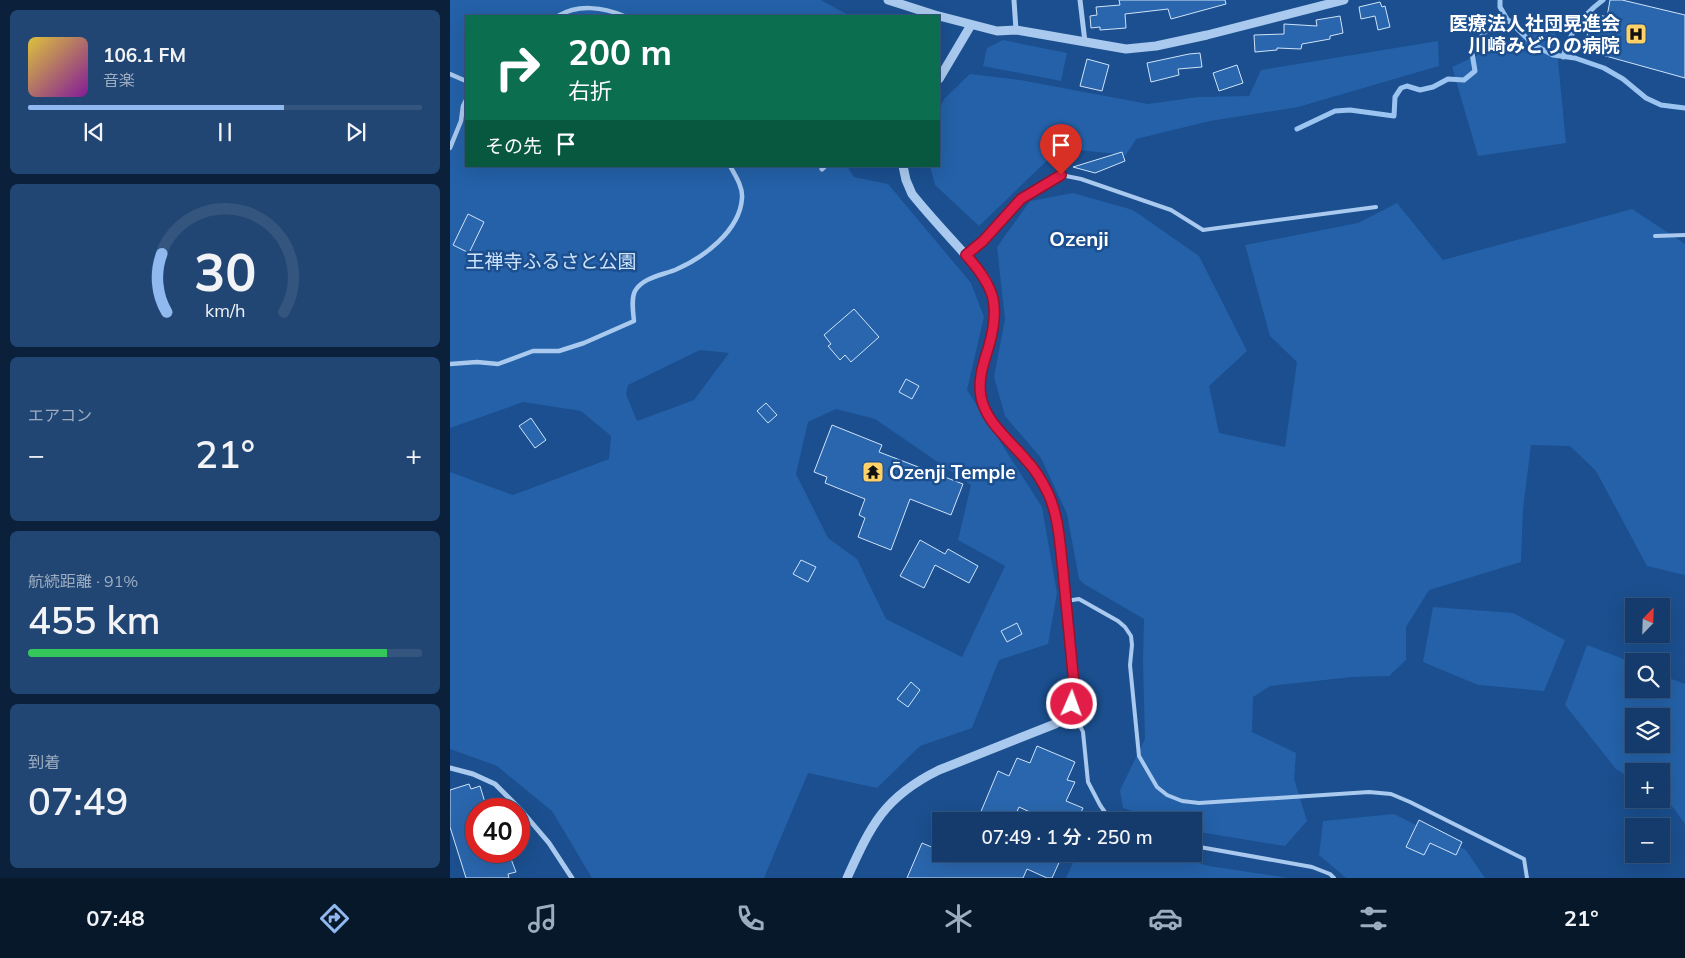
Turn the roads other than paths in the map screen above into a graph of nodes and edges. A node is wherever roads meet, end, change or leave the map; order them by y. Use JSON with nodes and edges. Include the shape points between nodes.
{"nodes":[{"id":1,"x":888,"y":0,"type":"edge"},
{"id":2,"x":1014,"y":0,"type":"edge"},
{"id":3,"x":1080,"y":0,"type":"edge"},
{"id":4,"x":1344,"y":0,"type":"edge"},
{"id":5,"x":560,"y":15,"type":"edge"},
{"id":6,"x":622,"y":15,"type":"edge"},
{"id":7,"x":935,"y":15,"type":"edge"},
{"id":8,"x":940,"y":17,"type":"edge"},
{"id":9,"x":971,"y":25,"type":"junction"},
{"id":10,"x":1016,"y":30,"type":"junction"},
{"id":11,"x":1085,"y":42,"type":"junction"},
{"id":12,"x":450,"y":74,"type":"edge"},
{"id":13,"x":940,"y":77,"type":"edge"},
{"id":14,"x":465,"y":81,"type":"edge"},
{"id":15,"x":465,"y":102,"type":"edge"},
{"id":16,"x":450,"y":148,"type":"edge"},
{"id":17,"x":731,"y":167,"type":"edge"},
{"id":18,"x":903,"y":167,"type":"edge"},
{"id":19,"x":1376,"y":207,"type":"dead end"},
{"id":20,"x":1685,"y":235,"type":"edge"},
{"id":21,"x":1655,"y":236,"type":"dead end"},
{"id":22,"x":966,"y":255,"type":"junction"},
{"id":23,"x":450,"y":364,"type":"edge"},
{"id":24,"x":1066,"y":601,"type":"junction"},
{"id":25,"x":1071,"y":707,"type":"junction"},
{"id":26,"x":450,"y":768,"type":"edge"},
{"id":27,"x":1105,"y":812,"type":"edge"},
{"id":28,"x":1202,"y":847,"type":"edge"},
{"id":29,"x":572,"y":878,"type":"edge"},
{"id":30,"x":847,"y":878,"type":"edge"},
{"id":31,"x":1334,"y":878,"type":"edge"},
{"id":32,"x":1527,"y":878,"type":"edge"}],
"edges":[{"from":1,"to":7,"type":"street"},
{"from":2,"to":10,"type":"street"},
{"from":3,"to":11,"type":"street"},
{"from":4,"to":11,"type":"street","via":[[1156,46],[1126,49]]},
{"from":5,"to":6,"type":"street","via":[[568,10],[597,8]]},
{"from":8,"to":9,"type":"street"},
{"from":9,"to":10,"type":"street","via":[[997,31]]},
{"from":9,"to":13,"type":"street"},
{"from":10,"to":11,"type":"street"},
{"from":12,"to":14,"type":"street"},
{"from":15,"to":16,"type":"street"},
{"from":17,"to":23,"type":"street","via":[[742,197],[737,217],[727,233],[677,269],[641,283],[634,291],[634,321],[584,343],[558,350],[533,351],[498,364]]},
{"from":18,"to":22,"type":"street","via":[[912,194]]},
{"from":19,"to":22,"type":"lane","via":[[1203,230],[1170,210],[1061,175],[1021,199]]},
{"from":20,"to":21,"type":"lane"},
{"from":22,"to":24,"type":"street","via":[[988,282],[994,299],[992,335],[979,383],[982,401],[988,416],[1029,462],[1048,494],[1058,532]]},
{"from":24,"to":25,"type":"street","via":[[1074,690]]},
{"from":24,"to":32,"type":"lane","via":[[1079,599],[1118,621],[1131,636],[1130,665],[1139,756],[1157,787],[1167,795],[1182,801],[1198,802],[1369,792],[1391,794],[1524,859]]},
{"from":25,"to":27,"type":"lane","via":[[1083,732],[1088,782]]},
{"from":25,"to":30,"type":"street","via":[[1065,718],[1055,724],[926,776],[902,793],[873,824]]},
{"from":26,"to":29,"type":"street","via":[[495,784],[549,842]]},
{"from":28,"to":31,"type":"lane","via":[[1312,867]]}]}
